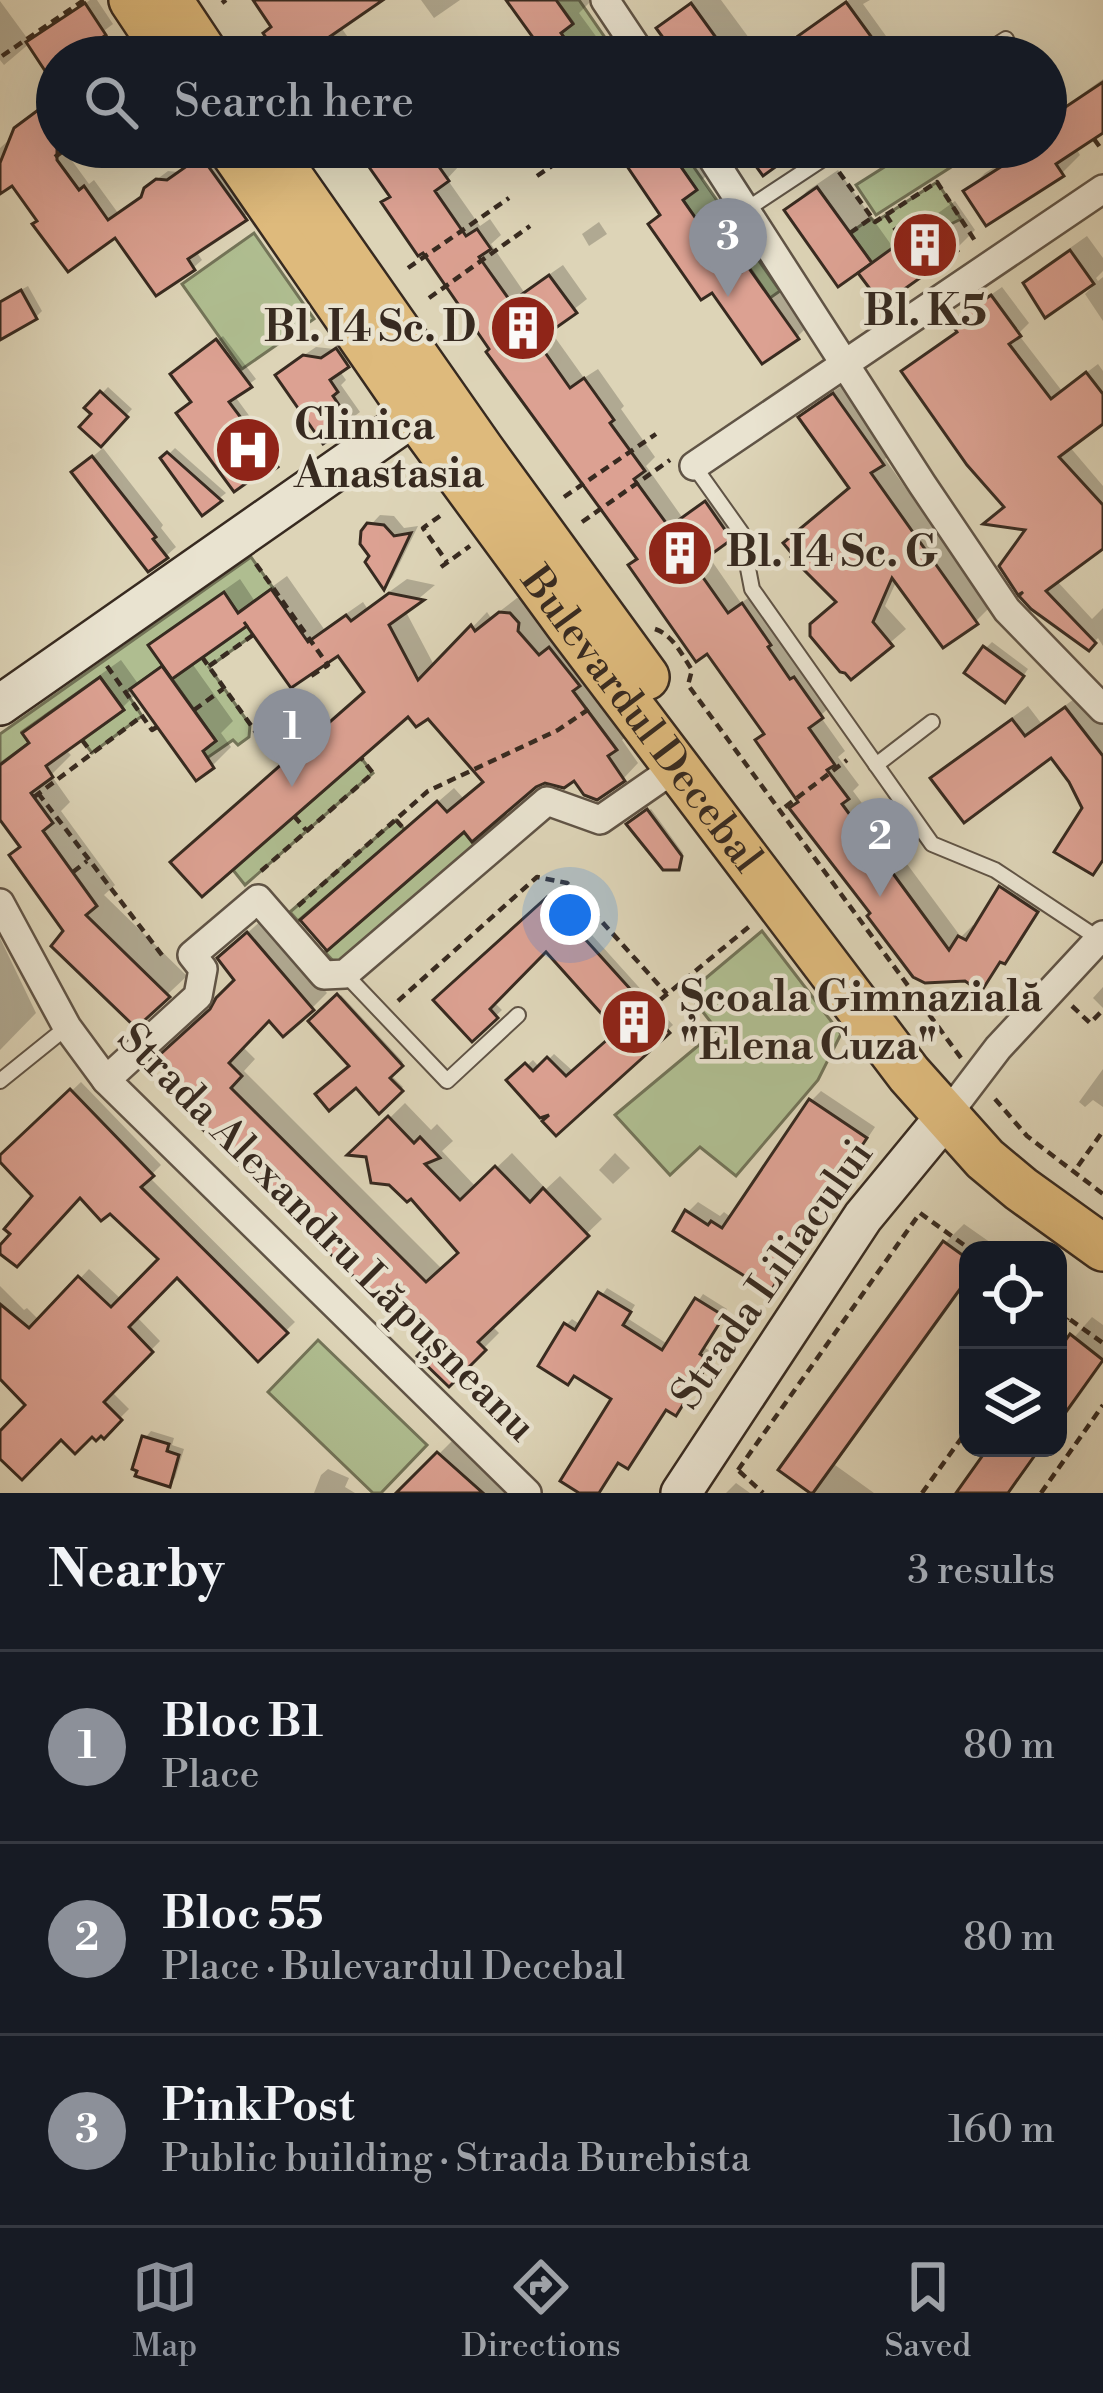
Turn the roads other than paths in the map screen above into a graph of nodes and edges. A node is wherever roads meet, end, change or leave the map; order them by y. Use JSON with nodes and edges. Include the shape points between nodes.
{"nodes":[{"id":1,"x":132,"y":0,"type":"edge"},
{"id":2,"x":170,"y":0,"type":"edge"},
{"id":3,"x":605,"y":0,"type":"edge"},
{"id":4,"x":156,"y":36,"type":"edge"},
{"id":5,"x":193,"y":36,"type":"edge"},
{"id":6,"x":630,"y":36,"type":"edge"},
{"id":7,"x":244,"y":168,"type":"edge"},
{"id":8,"x":284,"y":168,"type":"edge"},
{"id":9,"x":715,"y":168,"type":"edge"},
{"id":10,"x":813,"y":168,"type":"edge"},
{"id":11,"x":1102,"y":193,"type":"edge"},
{"id":12,"x":742,"y":220,"type":"junction"},
{"id":13,"x":845,"y":364,"type":"junction"},
{"id":14,"x":415,"y":415,"type":"junction"},
{"id":15,"x":683,"y":462,"type":"joint"},
{"id":16,"x":0,"y":705,"type":"edge"},
{"id":17,"x":1103,"y":709,"type":"edge"},
{"id":18,"x":932,"y":722,"type":"dead end"},
{"id":19,"x":876,"y":765,"type":"junction"},
{"id":20,"x":675,"y":768,"type":"junction"},
{"id":21,"x":0,"y":903,"type":"edge"},
{"id":22,"x":1101,"y":937,"type":"edge"},
{"id":23,"x":345,"y":974,"type":"junction"},
{"id":24,"x":518,"y":1015,"type":"dead end"},
{"id":25,"x":67,"y":1027,"type":"junction"},
{"id":26,"x":106,"y":1080,"type":"junction"},
{"id":27,"x":0,"y":1081,"type":"edge"},
{"id":28,"x":962,"y":1096,"type":"junction"},
{"id":29,"x":1103,"y":1216,"type":"edge"},
{"id":30,"x":1103,"y":1248,"type":"edge"},
{"id":31,"x":527,"y":1493,"type":"edge"},
{"id":32,"x":681,"y":1493,"type":"edge"}],
"edges":[{"from":1,"to":4,"type":"main road"},
{"from":2,"to":5,"type":"main road"},
{"from":3,"to":6,"type":"street"},
{"from":7,"to":14,"type":"main road","name":"Bulevardul Decebal"},
{"from":8,"to":28,"type":"main road","name":"Bulevardul Decebal","via":[[562,562]]},
{"from":9,"to":12,"type":"street"},
{"from":10,"to":12,"type":"lane"},
{"from":11,"to":13,"type":"street"},
{"from":12,"to":13,"type":"street"},
{"from":13,"to":15,"type":"street"},
{"from":13,"to":17,"type":"street","via":[[1007,610]]},
{"from":14,"to":16,"type":"street"},
{"from":14,"to":20,"type":"main road","name":"Bulevardul Decebal"},
{"from":15,"to":19,"type":"lane","via":[[741,532],[752,589]]},
{"from":18,"to":19,"type":"lane"},
{"from":19,"to":22,"type":"lane","via":[[932,844],[995,870]]},
{"from":20,"to":23,"type":"street","via":[[599,820],[547,801]]},
{"from":20,"to":28,"type":"main road","name":"Bulevardul Decebal","via":[[909,1074]]},
{"from":21,"to":25,"type":"street","name":"Strada Alexandru Lăpușneanu"},
{"from":22,"to":28,"type":"street"},
{"from":23,"to":24,"type":"lane","via":[[447,1082]]},
{"from":23,"to":26,"type":"street","via":[[324,975],[258,899],[192,956],[203,970],[198,996]]},
{"from":25,"to":26,"type":"street","name":"Strada Alexandru Lăpușneanu"},
{"from":25,"to":27,"type":"lane"},
{"from":26,"to":31,"type":"street","name":"Strada Alexandru Lăpușneanu"},
{"from":28,"to":29,"type":"main road","name":"Bulevardul Decebal","via":[[1000,1141]]},
{"from":28,"to":30,"type":"main road","name":"Bulevardul Decebal","via":[[985,1159]]},
{"from":28,"to":32,"type":"street","name":"Strada Liliacului","via":[[863,1217]]}]}
